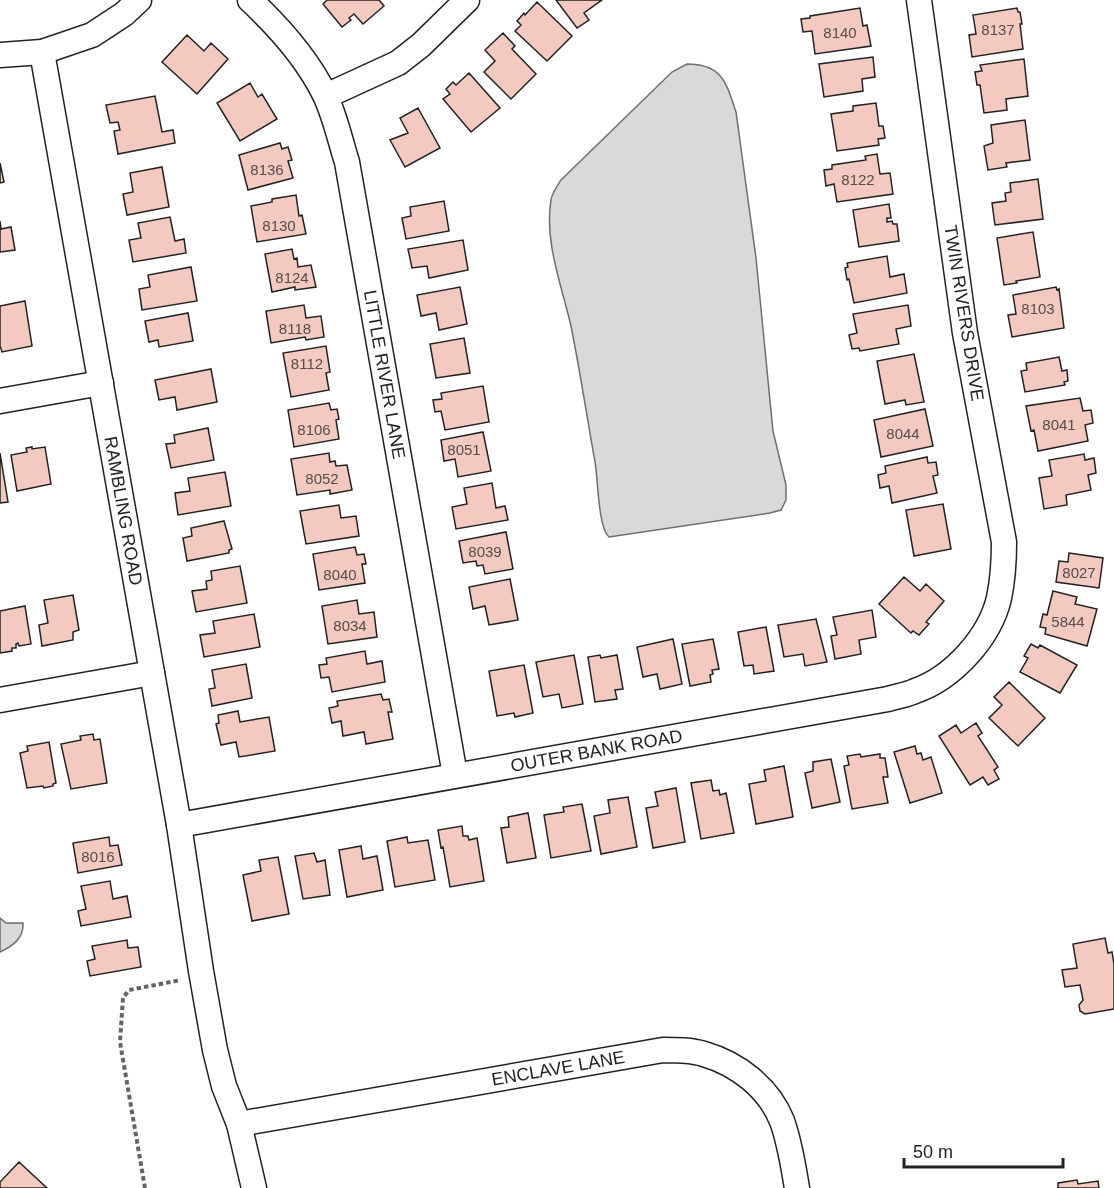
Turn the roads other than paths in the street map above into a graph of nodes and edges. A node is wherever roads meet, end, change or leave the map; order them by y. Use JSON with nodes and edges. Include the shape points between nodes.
{"nodes":[{"id":1,"x":139,"y":0,"type":"edge"},
{"id":2,"x":249,"y":0,"type":"edge"},
{"id":3,"x":467,"y":0,"type":"edge"},
{"id":4,"x":919,"y":0,"type":"edge"},
{"id":5,"x":42,"y":52,"type":"junction"},
{"id":6,"x":0,"y":55,"type":"edge"},
{"id":7,"x":326,"y":96,"type":"junction"},
{"id":8,"x":101,"y":383,"type":"junction"},
{"id":9,"x":0,"y":401,"type":"edge"},
{"id":10,"x":989,"y":624,"type":"joint"},
{"id":11,"x":152,"y":673,"type":"junction"},
{"id":12,"x":0,"y":700,"type":"edge"},
{"id":13,"x":455,"y":775,"type":"junction"},
{"id":14,"x":179,"y":825,"type":"junction"},
{"id":15,"x":239,"y":1124,"type":"junction"},
{"id":16,"x":254,"y":1188,"type":"edge"},
{"id":17,"x":797,"y":1188,"type":"edge"}],
"edges":[{"from":1,"to":5,"type":"street","via":[[92,34]]},
{"from":2,"to":7,"type":"street","name":"LITTLE RIVER LANE","via":[[289,40]]},
{"from":3,"to":7,"type":"street","via":[[398,63]]},
{"from":4,"to":10,"type":"street","name":"TWIN RIVERS DRIVE","via":[[965,333],[1004,542],[1004,568]]},
{"from":5,"to":6,"type":"street"},
{"from":5,"to":8,"type":"street","name":"RAMBLING ROAD"},
{"from":7,"to":13,"type":"street","name":"LITTLE RIVER LANE","via":[[346,162]]},
{"from":8,"to":9,"type":"street"},
{"from":8,"to":11,"type":"street","name":"RAMBLING ROAD"},
{"from":10,"to":13,"type":"street","name":"OUTER BANK ROAD","via":[[958,664],[916,691],[888,699]]},
{"from":11,"to":12,"type":"street"},
{"from":11,"to":14,"type":"street","name":"RAMBLING ROAD"},
{"from":13,"to":14,"type":"street","name":"OUTER BANK ROAD"},
{"from":14,"to":15,"type":"street","name":"RAMBLING ROAD","via":[[215,1050]]},
{"from":15,"to":16,"type":"street","name":"RAMBLING ROAD"},
{"from":15,"to":17,"type":"street","name":"ENCLAVE LANE","via":[[652,1052],[684,1050],[729,1065],[766,1092],[781,1118]]}]}
